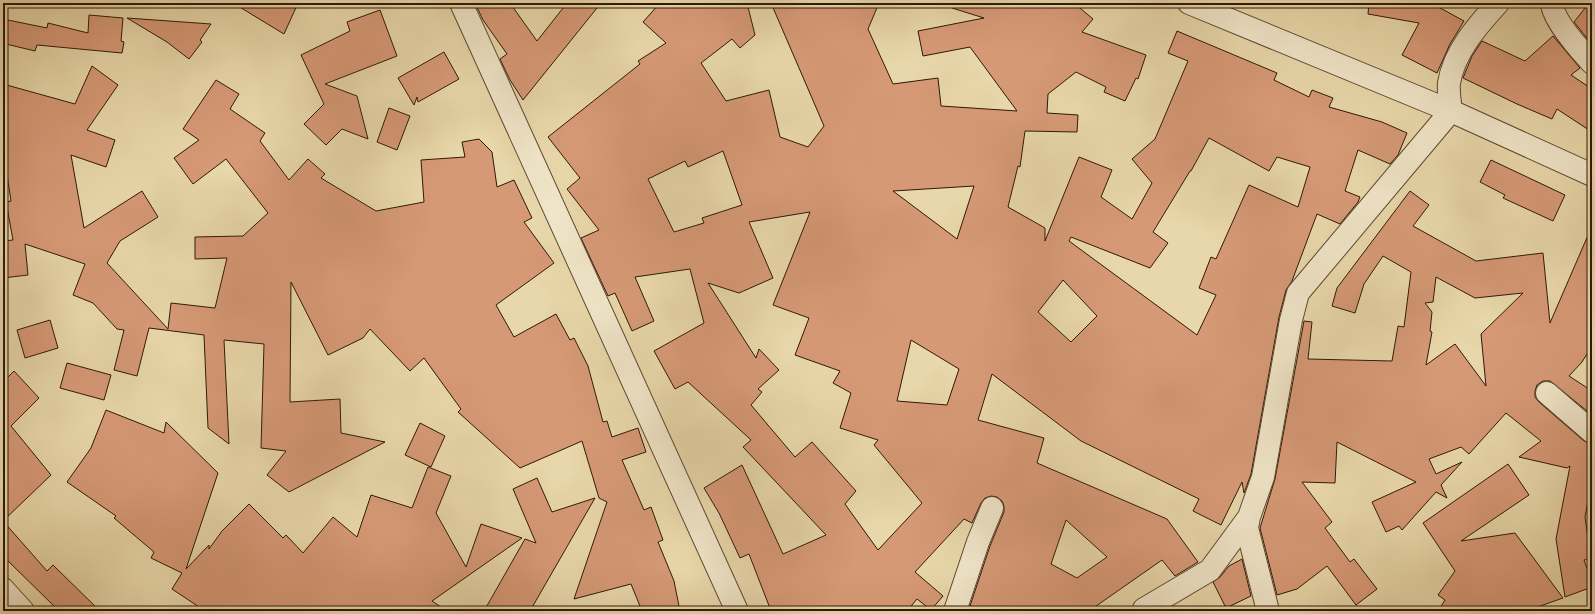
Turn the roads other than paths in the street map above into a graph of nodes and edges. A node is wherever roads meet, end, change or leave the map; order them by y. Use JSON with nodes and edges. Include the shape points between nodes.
{"nodes":[{"id":1,"x":461,"y":3,"type":"edge"},
{"id":2,"x":1189,"y":3,"type":"edge"},
{"id":3,"x":1498,"y":3,"type":"edge"},
{"id":4,"x":1552,"y":3,"type":"edge"},
{"id":5,"x":1592,"y":63,"type":"edge"},
{"id":6,"x":1451,"y":111,"type":"junction"},
{"id":7,"x":1592,"y":175,"type":"edge"},
{"id":8,"x":1547,"y":393,"type":"dead end"},
{"id":9,"x":1592,"y":432,"type":"edge"},
{"id":10,"x":992,"y":508,"type":"dead end"},
{"id":11,"x":1249,"y":517,"type":"junction"},
{"id":12,"x":3,"y":589,"type":"edge"},
{"id":13,"x":1144,"y":609,"type":"dead end"},
{"id":14,"x":23,"y":611,"type":"edge"},
{"id":15,"x":737,"y":611,"type":"edge"},
{"id":16,"x":955,"y":611,"type":"edge"},
{"id":17,"x":1268,"y":611,"type":"edge"}],
"edges":[{"from":1,"to":15,"type":"street"},
{"from":2,"to":6,"type":"street"},
{"from":3,"to":6,"type":"street","via":[[1478,25],[1453,64],[1449,85]]},
{"from":4,"to":5,"type":"street","via":[[1562,26]]},
{"from":6,"to":7,"type":"street"},
{"from":6,"to":11,"type":"street","via":[[1298,293],[1263,477]]},
{"from":8,"to":9,"type":"street"},
{"from":10,"to":16,"type":"street"},
{"from":11,"to":13,"type":"street","via":[[1210,570]]},
{"from":11,"to":17,"type":"street","via":[[1247,528]]},
{"from":12,"to":14,"type":"street"}]}
